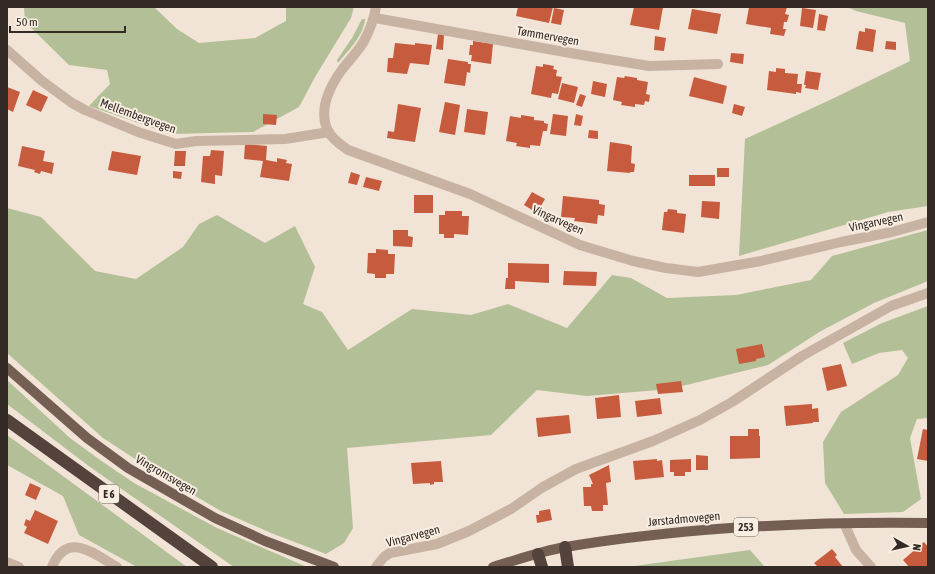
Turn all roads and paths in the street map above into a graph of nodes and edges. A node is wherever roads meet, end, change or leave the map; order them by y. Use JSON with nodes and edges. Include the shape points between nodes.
{"nodes":[{"id":1,"x":376,"y":7,"type":"edge"},
{"id":2,"x":375,"y":18,"type":"junction"},
{"id":3,"x":7,"y":50,"type":"edge"},
{"id":4,"x":718,"y":64,"type":"dead end"},
{"id":5,"x":329,"y":132,"type":"junction"},
{"id":6,"x":928,"y":222,"type":"edge"},
{"id":7,"x":928,"y":293,"type":"edge"},
{"id":8,"x":7,"y":368,"type":"edge"},
{"id":9,"x":7,"y":420,"type":"edge"},
{"id":10,"x":928,"y":523,"type":"edge"},
{"id":11,"x":844,"y":524,"type":"junction"},
{"id":12,"x":565,"y":547,"type":"junction"},
{"id":13,"x":538,"y":554,"type":"junction"},
{"id":14,"x":7,"y":562,"type":"edge"},
{"id":15,"x":19,"y":567,"type":"edge"},
{"id":16,"x":52,"y":567,"type":"edge"},
{"id":17,"x":118,"y":567,"type":"edge"},
{"id":18,"x":212,"y":567,"type":"edge"},
{"id":19,"x":334,"y":567,"type":"edge"},
{"id":20,"x":376,"y":567,"type":"edge"},
{"id":21,"x":493,"y":567,"type":"edge"},
{"id":22,"x":542,"y":567,"type":"edge"},
{"id":23,"x":568,"y":567,"type":"edge"},
{"id":24,"x":871,"y":567,"type":"edge"}],
"edges":[{"from":1,"to":2,"type":"street"},
{"from":2,"to":4,"type":"street","name":"Tømmervegen","via":[[649,66]]},
{"from":2,"to":5,"type":"street","via":[[363,42],[327,94],[324,107]]},
{"from":3,"to":5,"type":"street","name":"Mellembergvegen","via":[[72,103],[138,132],[176,144],[196,141],[285,139]]},
{"from":5,"to":6,"type":"street","name":"Vingarvegen","via":[[348,150],[470,194],[580,245],[666,268],[698,272],[761,262]]},
{"from":7,"to":20,"type":"street","name":"Vingarvegen","via":[[892,306],[802,356],[700,420],[653,441],[576,469],[511,509],[469,531],[437,544],[390,553]]},
{"from":8,"to":19,"type":"main road","name":"Vingromsvegen","via":[[87,438],[128,468],[215,518],[265,542]]},
{"from":9,"to":18,"type":"highway","number":"E 6"},
{"from":10,"to":11,"type":"main road","name":"Jørstadmovegen","number":"253"},
{"from":11,"to":12,"type":"main road","name":"Jørstadmovegen","number":"253","via":[[642,535]]},
{"from":11,"to":24,"type":"street","via":[[856,550]]},
{"from":12,"to":13,"type":"main road","name":"Jørstadmovegen","number":"253"},
{"from":12,"to":23,"type":"highway"},
{"from":13,"to":21,"type":"main road","name":"Jørstadmovegen","number":"253"},
{"from":13,"to":22,"type":"highway"},
{"from":14,"to":15,"type":"street"},
{"from":16,"to":17,"type":"street","via":[[55,558],[68,548],[74,547],[84,548]]}]}
